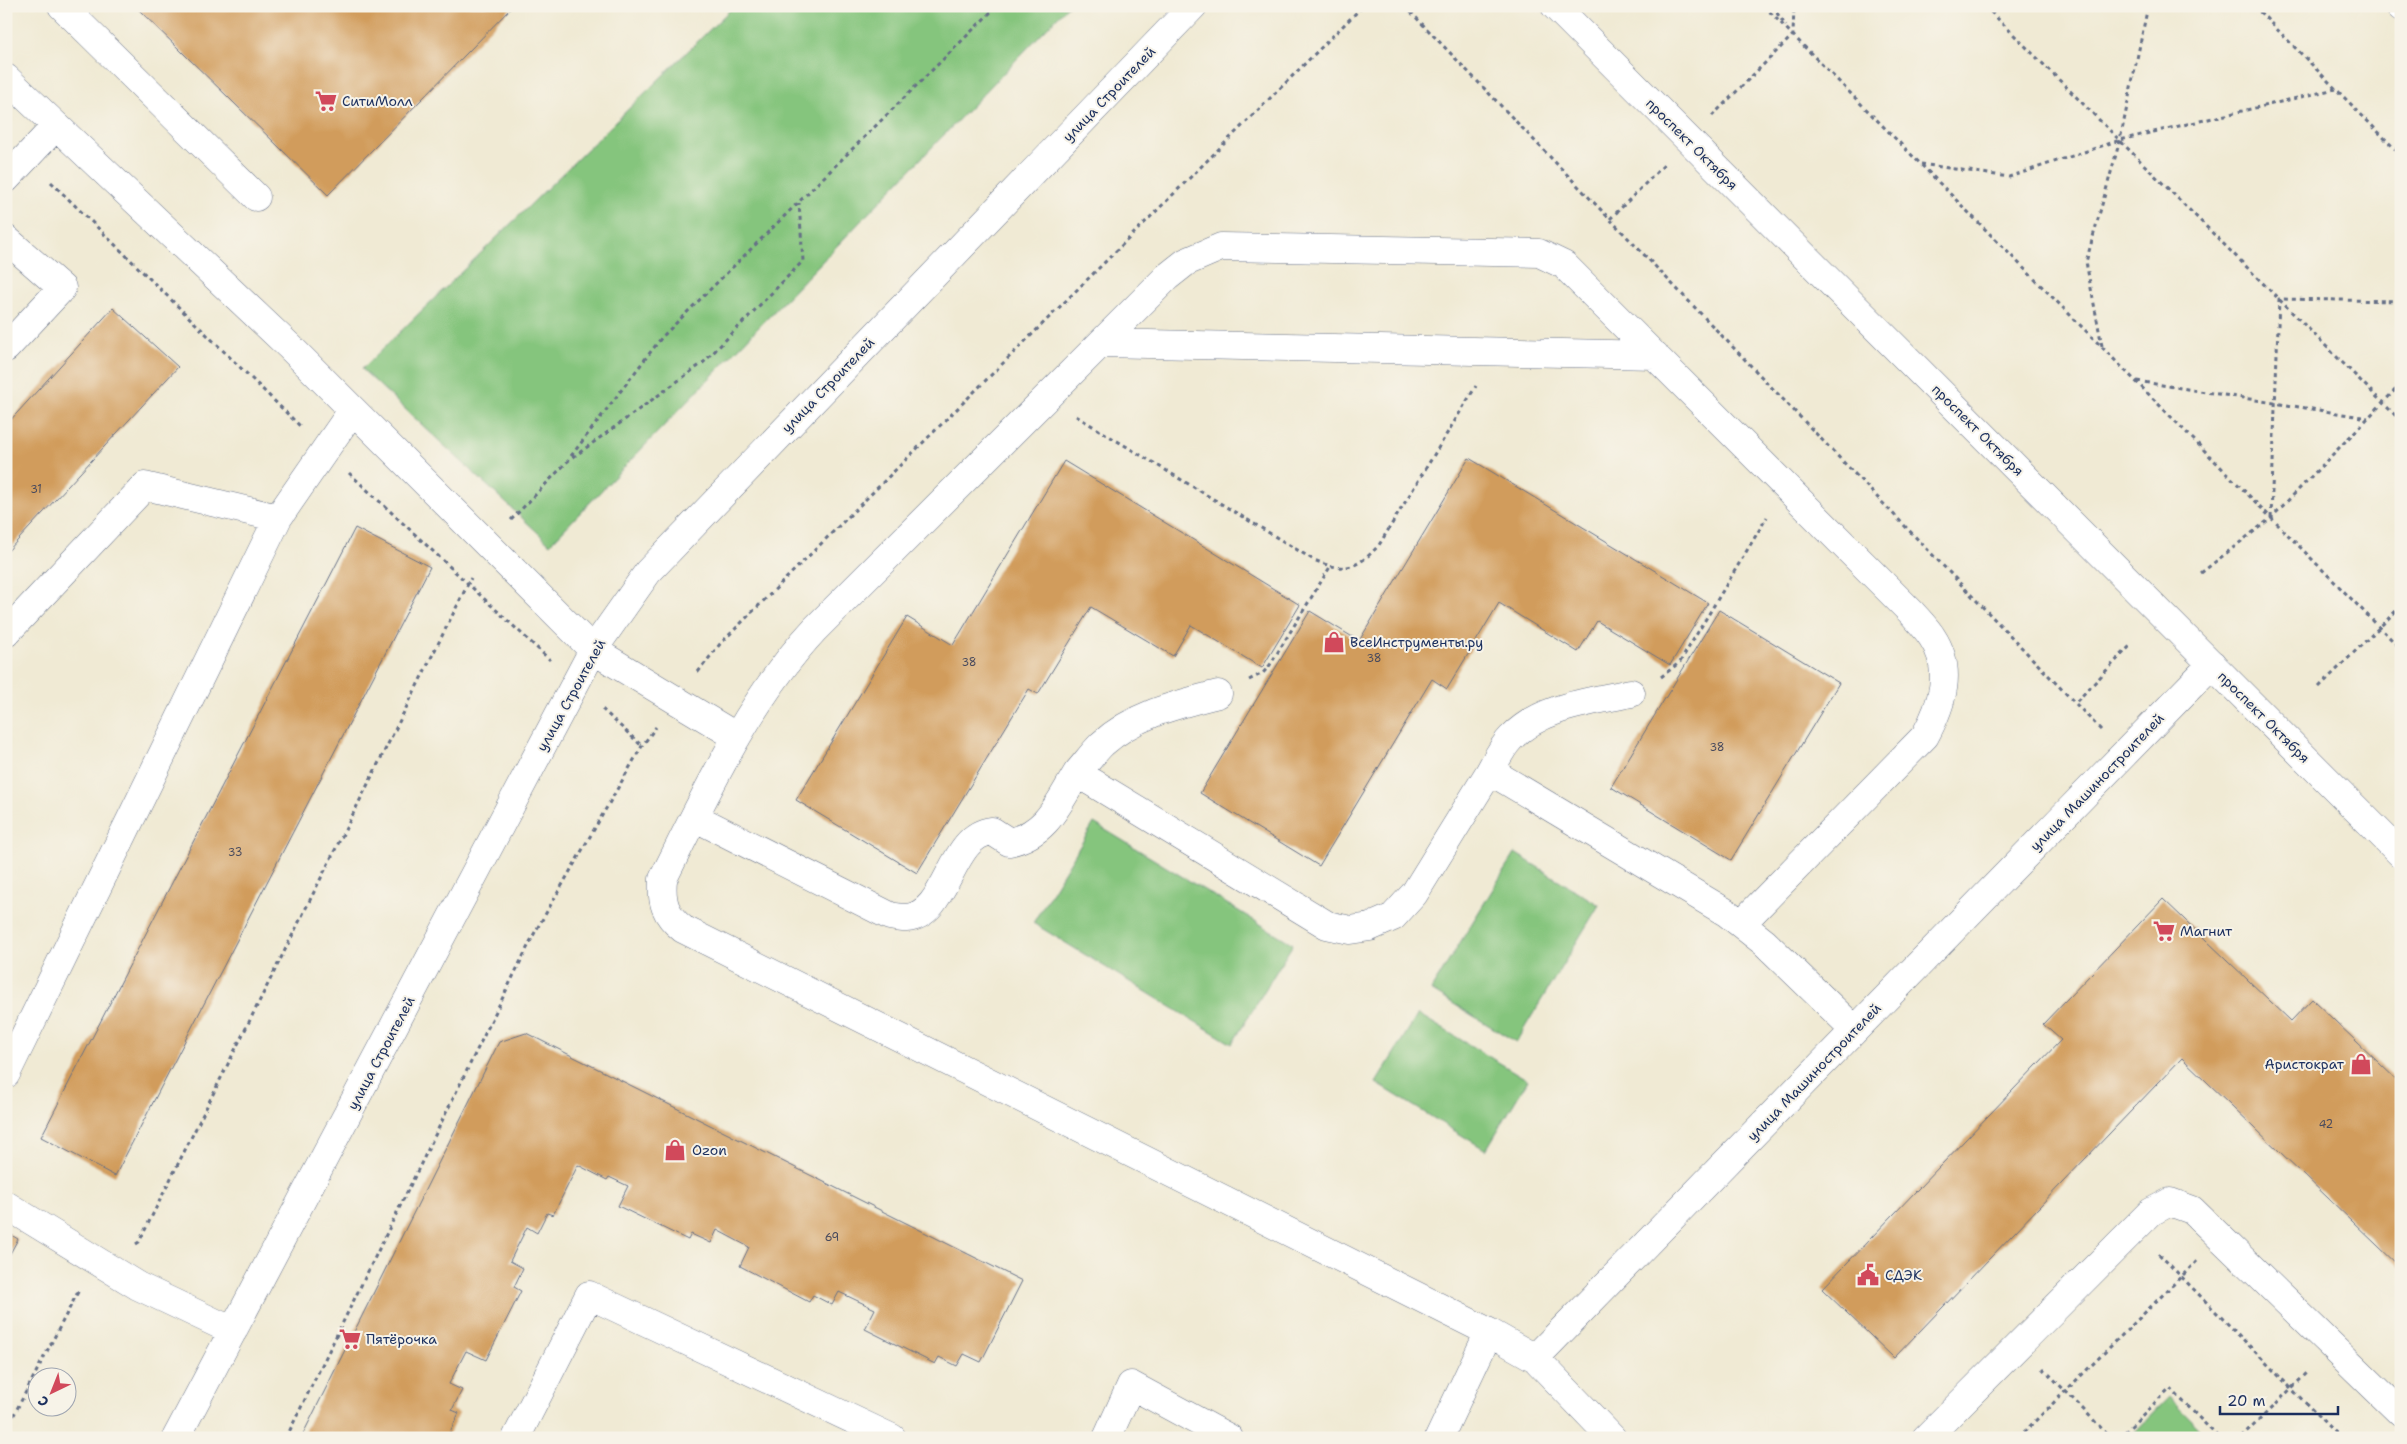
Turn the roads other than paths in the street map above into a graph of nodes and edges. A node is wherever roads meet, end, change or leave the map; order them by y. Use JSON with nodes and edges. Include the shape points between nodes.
{"nodes":[{"id":1,"x":62,"y":6,"type":"edge"},
{"id":2,"x":1193,"y":6,"type":"edge"},
{"id":3,"x":1555,"y":6,"type":"edge"},
{"id":4,"x":6,"y":78,"type":"edge"},
{"id":5,"x":56,"y":126,"type":"junction"},
{"id":6,"x":6,"y":178,"type":"edge"},
{"id":7,"x":256,"y":197,"type":"dead end"},
{"id":8,"x":6,"y":239,"type":"edge"},
{"id":9,"x":1101,"y":343,"type":"junction"},
{"id":10,"x":6,"y":348,"type":"edge"},
{"id":11,"x":1655,"y":355,"type":"junction"},
{"id":12,"x":352,"y":410,"type":"junction"},
{"id":13,"x":278,"y":518,"type":"junction"},
{"id":14,"x":6,"y":632,"type":"edge"},
{"id":15,"x":593,"y":650,"type":"junction"},
{"id":16,"x":2212,"y":664,"type":"junction"},
{"id":17,"x":1631,"y":693,"type":"road end"},
{"id":18,"x":1218,"y":694,"type":"road end"},
{"id":19,"x":737,"y":737,"type":"junction"},
{"id":20,"x":1490,"y":771,"type":"junction"},
{"id":21,"x":1077,"y":773,"type":"junction"},
{"id":22,"x":694,"y":817,"type":"junction"},
{"id":23,"x":2401,"y":854,"type":"edge"},
{"id":24,"x":1742,"y":924,"type":"junction"},
{"id":25,"x":1855,"y":1030,"type":"junction"},
{"id":26,"x":6,"y":1074,"type":"edge"},
{"id":27,"x":6,"y":1205,"type":"edge"},
{"id":28,"x":233,"y":1331,"type":"junction"},
{"id":29,"x":1489,"y":1332,"type":"junction"},
{"id":30,"x":1535,"y":1358,"type":"junction"},
{"id":31,"x":2401,"y":1413,"type":"edge"},
{"id":32,"x":176,"y":1438,"type":"edge"},
{"id":33,"x":516,"y":1438,"type":"edge"},
{"id":34,"x":892,"y":1438,"type":"edge"},
{"id":35,"x":1107,"y":1438,"type":"edge"},
{"id":36,"x":1229,"y":1438,"type":"edge"},
{"id":37,"x":1439,"y":1438,"type":"edge"},
{"id":38,"x":1612,"y":1438,"type":"edge"},
{"id":39,"x":1926,"y":1438,"type":"edge"}],
"edges":[{"from":1,"to":7,"type":"street"},
{"from":2,"to":15,"type":"street","name":"улица Строителей","via":[[648,572]]},
{"from":3,"to":16,"type":"street","name":"проспект Октября"},
{"from":4,"to":5,"type":"street"},
{"from":5,"to":6,"type":"street"},
{"from":5,"to":12,"type":"street","via":[[223,282]]},
{"from":8,"to":10,"type":"street","via":[[62,288]]},
{"from":9,"to":11,"type":"street"},
{"from":9,"to":11,"type":"street","via":[[1177,268],[1195,256],[1221,246],[1548,256],[1564,265]]},
{"from":9,"to":19,"type":"street","via":[[807,638]]},
{"from":11,"to":24,"type":"street","via":[[1912,613],[1933,638],[1942,661],[1943,693],[1938,713],[1925,736]]},
{"from":12,"to":13,"type":"street"},
{"from":12,"to":15,"type":"street"},
{"from":13,"to":14,"type":"street","via":[[145,486]]},
{"from":13,"to":26,"type":"street"},
{"from":15,"to":19,"type":"street"},
{"from":15,"to":28,"type":"street","name":"улица Строителей"},
{"from":16,"to":23,"type":"street","name":"проспект Октября"},
{"from":16,"to":25,"type":"street","name":"улица Машиностроителей"},
{"from":17,"to":20,"type":"street","via":[[1550,712],[1533,721],[1509,740]]},
{"from":18,"to":21,"type":"street","via":[[1162,708],[1138,719],[1102,745]]},
{"from":19,"to":22,"type":"street"},
{"from":20,"to":21,"type":"street","via":[[1414,894],[1393,917],[1370,927],[1350,930],[1327,925]]},
{"from":20,"to":24,"type":"street"},
{"from":21,"to":22,"type":"street","via":[[1042,827],[1009,842],[992,831],[975,836],[925,911],[905,918],[890,916]]},
{"from":22,"to":29,"type":"street","via":[[663,879],[661,897],[664,910],[683,929]]},
{"from":24,"to":25,"type":"street"},
{"from":25,"to":30,"type":"street","name":"улица Машиностроителей"},
{"from":27,"to":28,"type":"street","via":[[138,1286]]},
{"from":28,"to":32,"type":"street","name":"улица Строителей"},
{"from":29,"to":30,"type":"street"},
{"from":29,"to":37,"type":"street"},
{"from":30,"to":38,"type":"street"},
{"from":31,"to":39,"type":"street","via":[[2192,1210],[2170,1202],[2151,1212]]},
{"from":33,"to":34,"type":"street","via":[[589,1295]]},
{"from":35,"to":36,"type":"street","via":[[1131,1385]]}]}
